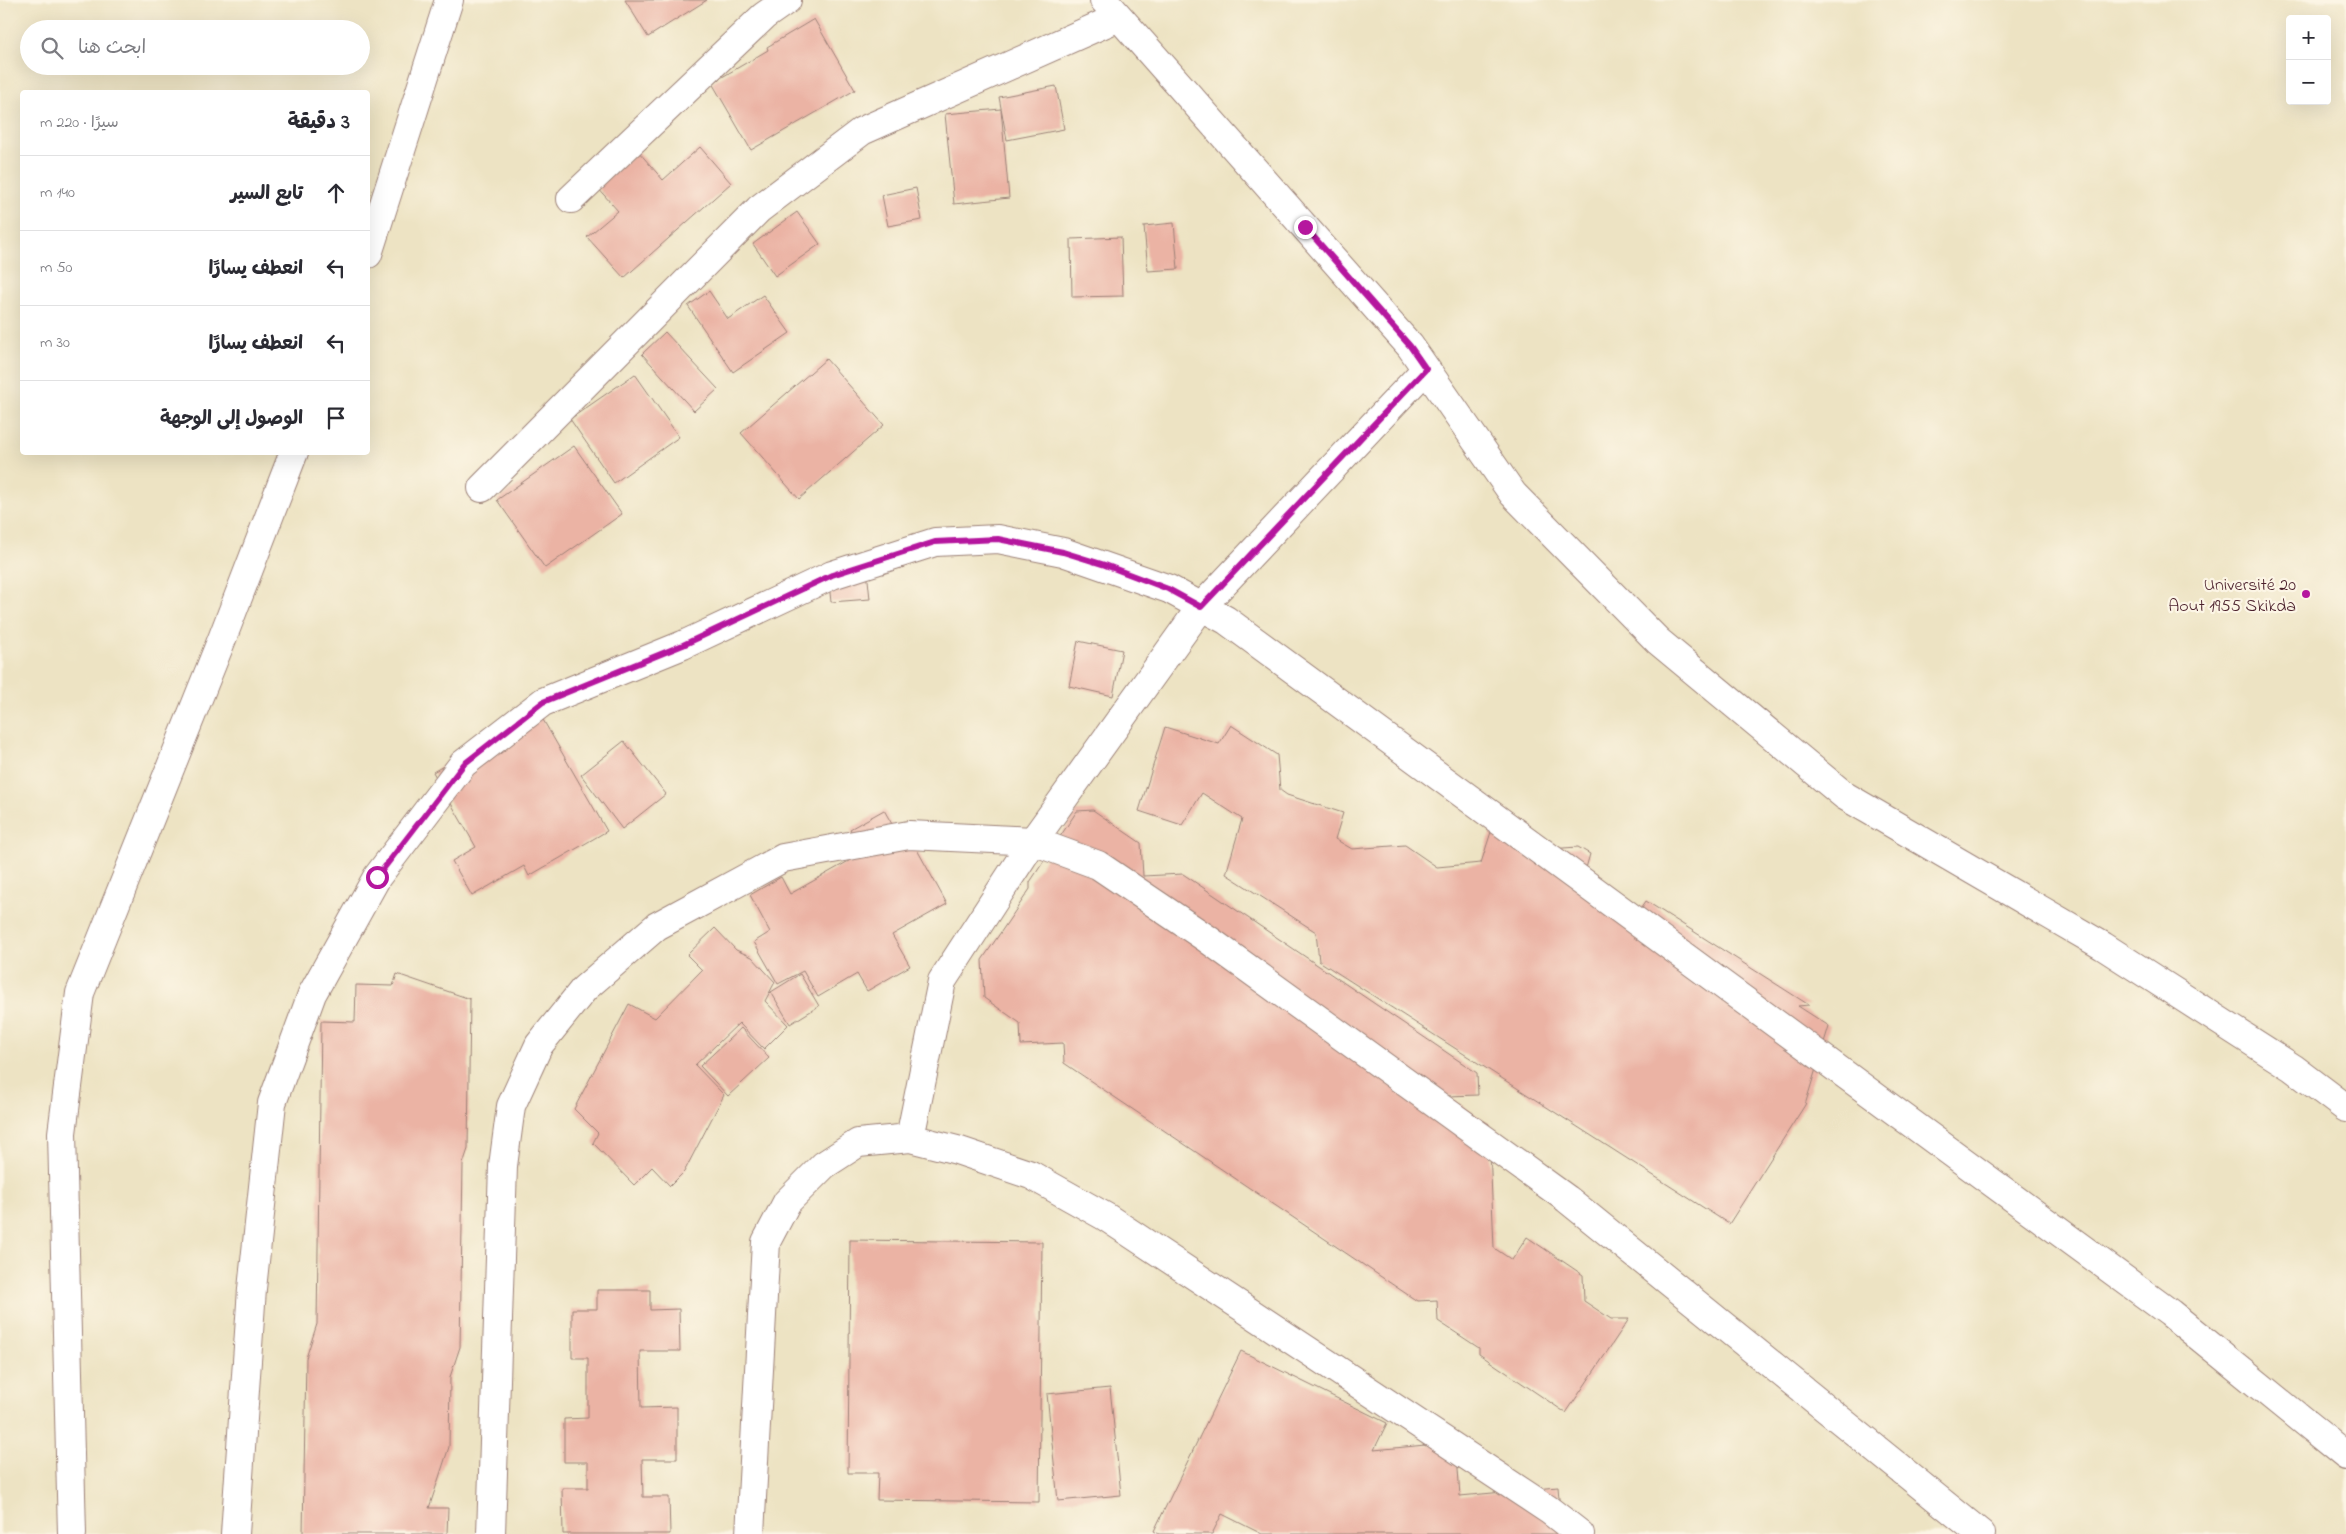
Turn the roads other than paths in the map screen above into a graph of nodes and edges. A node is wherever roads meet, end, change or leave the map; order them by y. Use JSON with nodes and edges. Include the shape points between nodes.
{"nodes":[{"id":1,"x":449,"y":0,"type":"edge"},
{"id":2,"x":787,"y":0,"type":"edge"},
{"id":3,"x":1112,"y":9,"type":"edge"},
{"id":4,"x":571,"y":199,"type":"dead end"},
{"id":5,"x":370,"y":248,"type":"edge"},
{"id":6,"x":1426,"y":369,"type":"junction"},
{"id":7,"x":293,"y":455,"type":"edge"},
{"id":8,"x":482,"y":488,"type":"dead end"},
{"id":9,"x":1201,"y":607,"type":"junction"},
{"id":10,"x":1033,"y":841,"type":"junction"},
{"id":11,"x":2346,"y":1108,"type":"edge"},
{"id":12,"x":910,"y":1138,"type":"junction"},
{"id":13,"x":2346,"y":1456,"type":"edge"},
{"id":14,"x":72,"y":1534,"type":"edge"},
{"id":15,"x":235,"y":1534,"type":"edge"},
{"id":16,"x":492,"y":1534,"type":"edge"},
{"id":17,"x":750,"y":1534,"type":"edge"},
{"id":18,"x":1580,"y":1534,"type":"edge"},
{"id":19,"x":1981,"y":1534,"type":"edge"}],
"edges":[{"from":1,"to":5,"type":"street"},
{"from":2,"to":4,"type":"street","via":[[764,16]]},
{"from":3,"to":6,"type":"street","via":[[1404,338]]},
{"from":3,"to":8,"type":"street","via":[[862,131],[759,209]]},
{"from":6,"to":9,"type":"street"},
{"from":6,"to":11,"type":"street","via":[[1513,494],[1658,640],[1845,796],[2103,946],[2293,1068]]},
{"from":7,"to":14,"type":"street","via":[[80,993],[62,1133]]},
{"from":9,"to":10,"type":"street"},
{"from":9,"to":13,"type":"street","via":[[1226,620],[2170,1313]]},
{"from":9,"to":15,"type":"street","via":[[1168,589],[1063,552],[998,539],[935,542],[832,575],[683,645],[543,702],[464,764],[377,877],[312,994],[272,1103],[252,1289]]},
{"from":10,"to":12,"type":"street","via":[[942,982]]},
{"from":10,"to":16,"type":"street","via":[[908,835],[783,858],[657,926],[584,989],[539,1045],[511,1106],[503,1166]]},
{"from":10,"to":19,"type":"street","via":[[1098,865],[1206,938],[1559,1193]]},
{"from":12,"to":17,"type":"street","via":[[858,1143],[824,1165],[787,1202],[766,1242]]},
{"from":12,"to":18,"type":"street","via":[[1031,1175],[1106,1217],[1549,1510]]}]}
